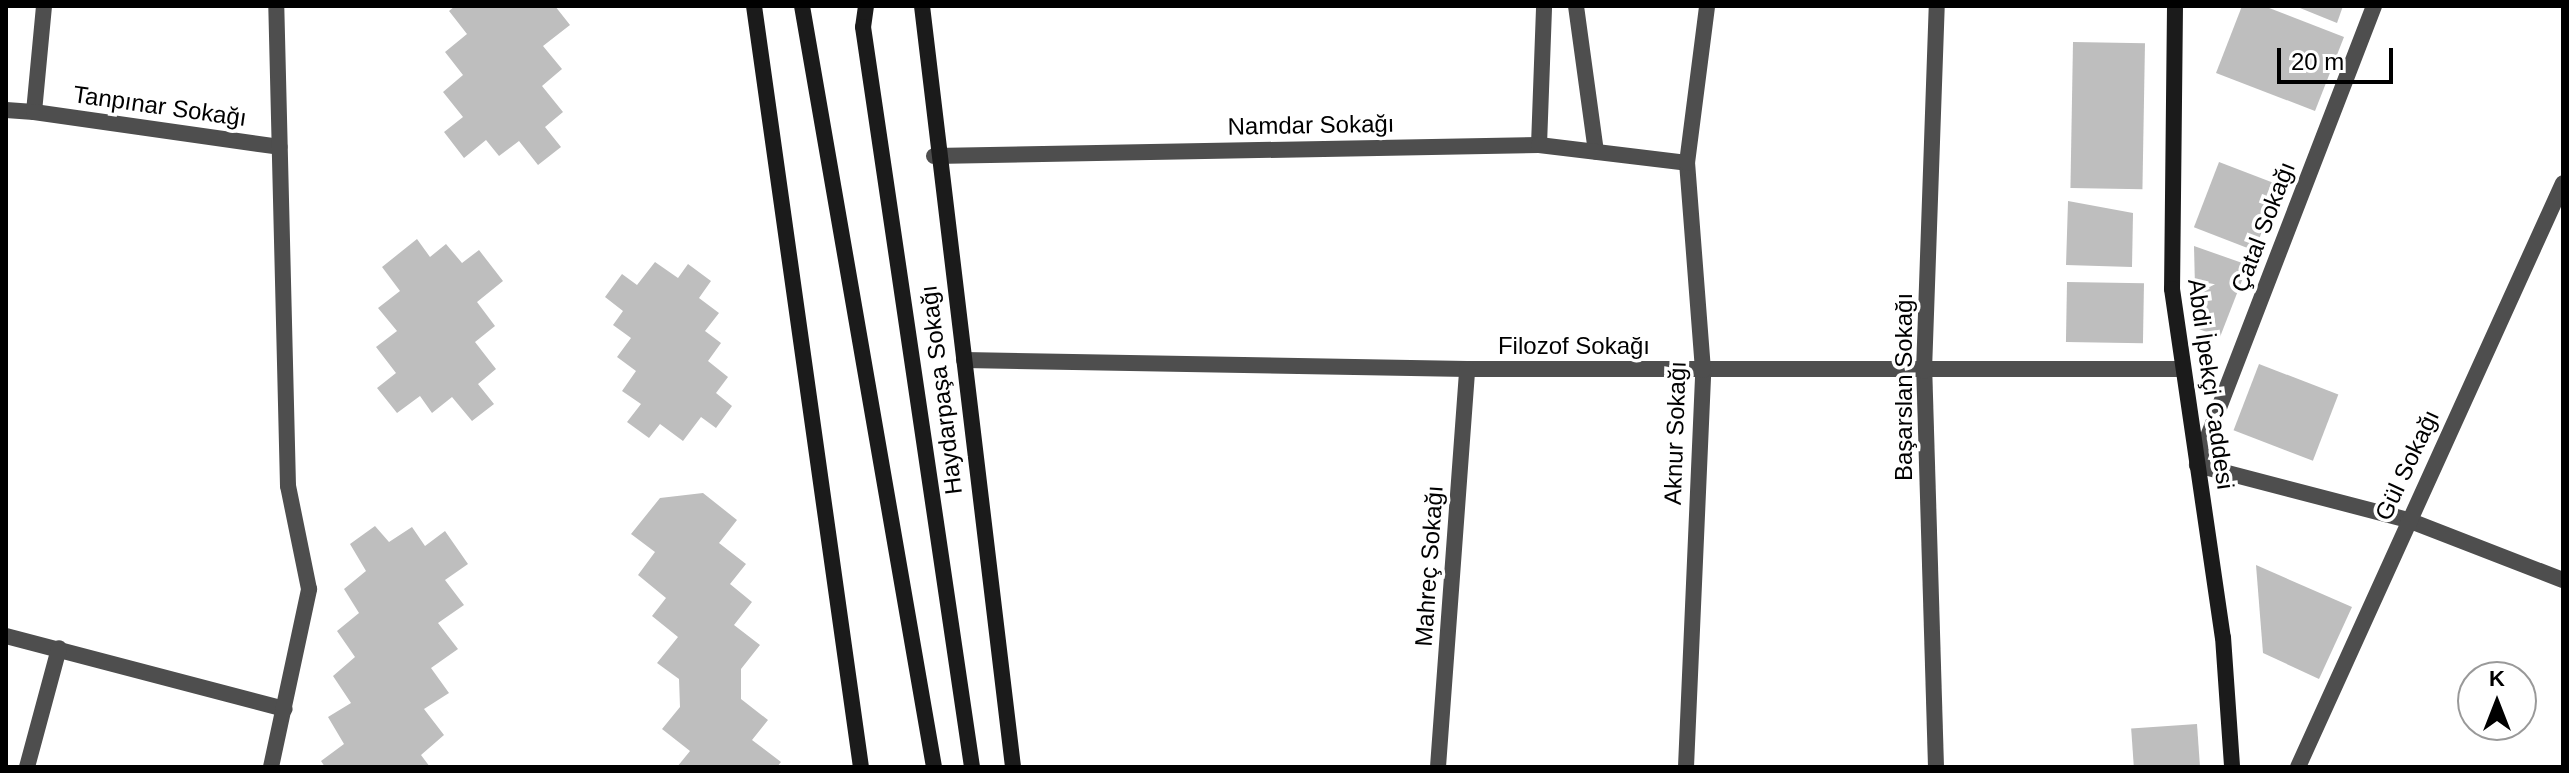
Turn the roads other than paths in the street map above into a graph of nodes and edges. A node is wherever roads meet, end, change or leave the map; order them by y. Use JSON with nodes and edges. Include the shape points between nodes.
{"nodes":[{"id":1,"x":44,"y":6,"type":"edge"},
{"id":2,"x":276,"y":6,"type":"edge"},
{"id":3,"x":754,"y":6,"type":"edge"},
{"id":4,"x":802,"y":6,"type":"edge"},
{"id":5,"x":866,"y":6,"type":"edge"},
{"id":6,"x":922,"y":6,"type":"edge"},
{"id":7,"x":1544,"y":6,"type":"edge"},
{"id":8,"x":1576,"y":6,"type":"edge"},
{"id":9,"x":1707,"y":6,"type":"edge"},
{"id":10,"x":1937,"y":6,"type":"edge"},
{"id":11,"x":2175,"y":6,"type":"edge"},
{"id":12,"x":2374,"y":6,"type":"edge"},
{"id":13,"x":6,"y":110,"type":"edge"},
{"id":14,"x":34,"y":112,"type":"junction"},
{"id":15,"x":1539,"y":145,"type":"junction"},
{"id":16,"x":280,"y":147,"type":"junction"},
{"id":17,"x":1596,"y":152,"type":"junction"},
{"id":18,"x":934,"y":156,"type":"junction"},
{"id":19,"x":1687,"y":163,"type":"junction"},
{"id":20,"x":2563,"y":183,"type":"edge"},
{"id":21,"x":964,"y":360,"type":"junction"},
{"id":22,"x":1467,"y":369,"type":"junction"},
{"id":23,"x":2183,"y":369,"type":"junction"},
{"id":24,"x":1703,"y":370,"type":"junction"},
{"id":25,"x":1924,"y":371,"type":"junction"},
{"id":26,"x":2197,"y":465,"type":"junction"},
{"id":27,"x":2408,"y":520,"type":"junction"},
{"id":28,"x":2563,"y":580,"type":"edge"},
{"id":29,"x":6,"y":636,"type":"edge"},
{"id":30,"x":59,"y":648,"type":"junction"},
{"id":31,"x":285,"y":709,"type":"junction"},
{"id":32,"x":27,"y":767,"type":"edge"},
{"id":33,"x":271,"y":767,"type":"edge"},
{"id":34,"x":861,"y":767,"type":"edge"},
{"id":35,"x":934,"y":767,"type":"edge"},
{"id":36,"x":972,"y":767,"type":"edge"},
{"id":37,"x":1013,"y":767,"type":"edge"},
{"id":38,"x":1438,"y":767,"type":"edge"},
{"id":39,"x":1686,"y":767,"type":"edge"},
{"id":40,"x":1936,"y":767,"type":"edge"},
{"id":41,"x":2232,"y":767,"type":"edge"},
{"id":42,"x":2298,"y":767,"type":"edge"}],
"edges":[{"from":1,"to":14,"type":"street"},
{"from":2,"to":16,"type":"street"},
{"from":3,"to":34,"type":"street"},
{"from":4,"to":35,"type":"street"},
{"from":5,"to":36,"type":"street"},
{"from":6,"to":18,"type":"street","name":"Haydarpaşa Sokağı"},
{"from":7,"to":15,"type":"street"},
{"from":8,"to":17,"type":"street"},
{"from":9,"to":19,"type":"street","name":"Aknur Sokağı"},
{"from":10,"to":25,"type":"street","name":"Başarslan Sokağı"},
{"from":11,"to":23,"type":"street","name":"Abdi İpekçi Caddesi","via":[[2172,289]]},
{"from":12,"to":26,"type":"street","name":"Çatal Sokağı"},
{"from":13,"to":14,"type":"street","name":"Tanpınar Sokağı"},
{"from":14,"to":16,"type":"street","name":"Tanpınar Sokağı"},
{"from":15,"to":17,"type":"street","name":"Namdar Sokağı"},
{"from":15,"to":18,"type":"street","name":"Namdar Sokağı"},
{"from":16,"to":31,"type":"street","via":[[288,486],[309,589]]},
{"from":17,"to":19,"type":"street","name":"Namdar Sokağı"},
{"from":18,"to":21,"type":"street","name":"Haydarpaşa Sokağı"},
{"from":19,"to":24,"type":"street","name":"Aknur Sokağı"},
{"from":20,"to":27,"type":"street","name":"Gül Sokağı"},
{"from":21,"to":22,"type":"street","name":"Filozof Sokağı"},
{"from":21,"to":37,"type":"street","name":"Haydarpaşa Sokağı"},
{"from":22,"to":24,"type":"street","name":"Filozof Sokağı"},
{"from":22,"to":38,"type":"street","name":"Mahreç Sokağı"},
{"from":23,"to":25,"type":"street","name":"Filozof Sokağı"},
{"from":23,"to":26,"type":"street","name":"Abdi İpekçi Caddesi"},
{"from":24,"to":25,"type":"street","name":"Filozof Sokağı"},
{"from":24,"to":39,"type":"street","name":"Aknur Sokağı"},
{"from":25,"to":40,"type":"street","name":"Başarslan Sokağı"},
{"from":26,"to":27,"type":"street"},
{"from":26,"to":41,"type":"street","name":"Abdi İpekçi Caddesi","via":[[2223,637]]},
{"from":27,"to":28,"type":"street"},
{"from":27,"to":42,"type":"street","name":"Gül Sokağı"},
{"from":29,"to":30,"type":"street"},
{"from":30,"to":31,"type":"street"},
{"from":30,"to":32,"type":"street"},
{"from":31,"to":33,"type":"street"}]}
